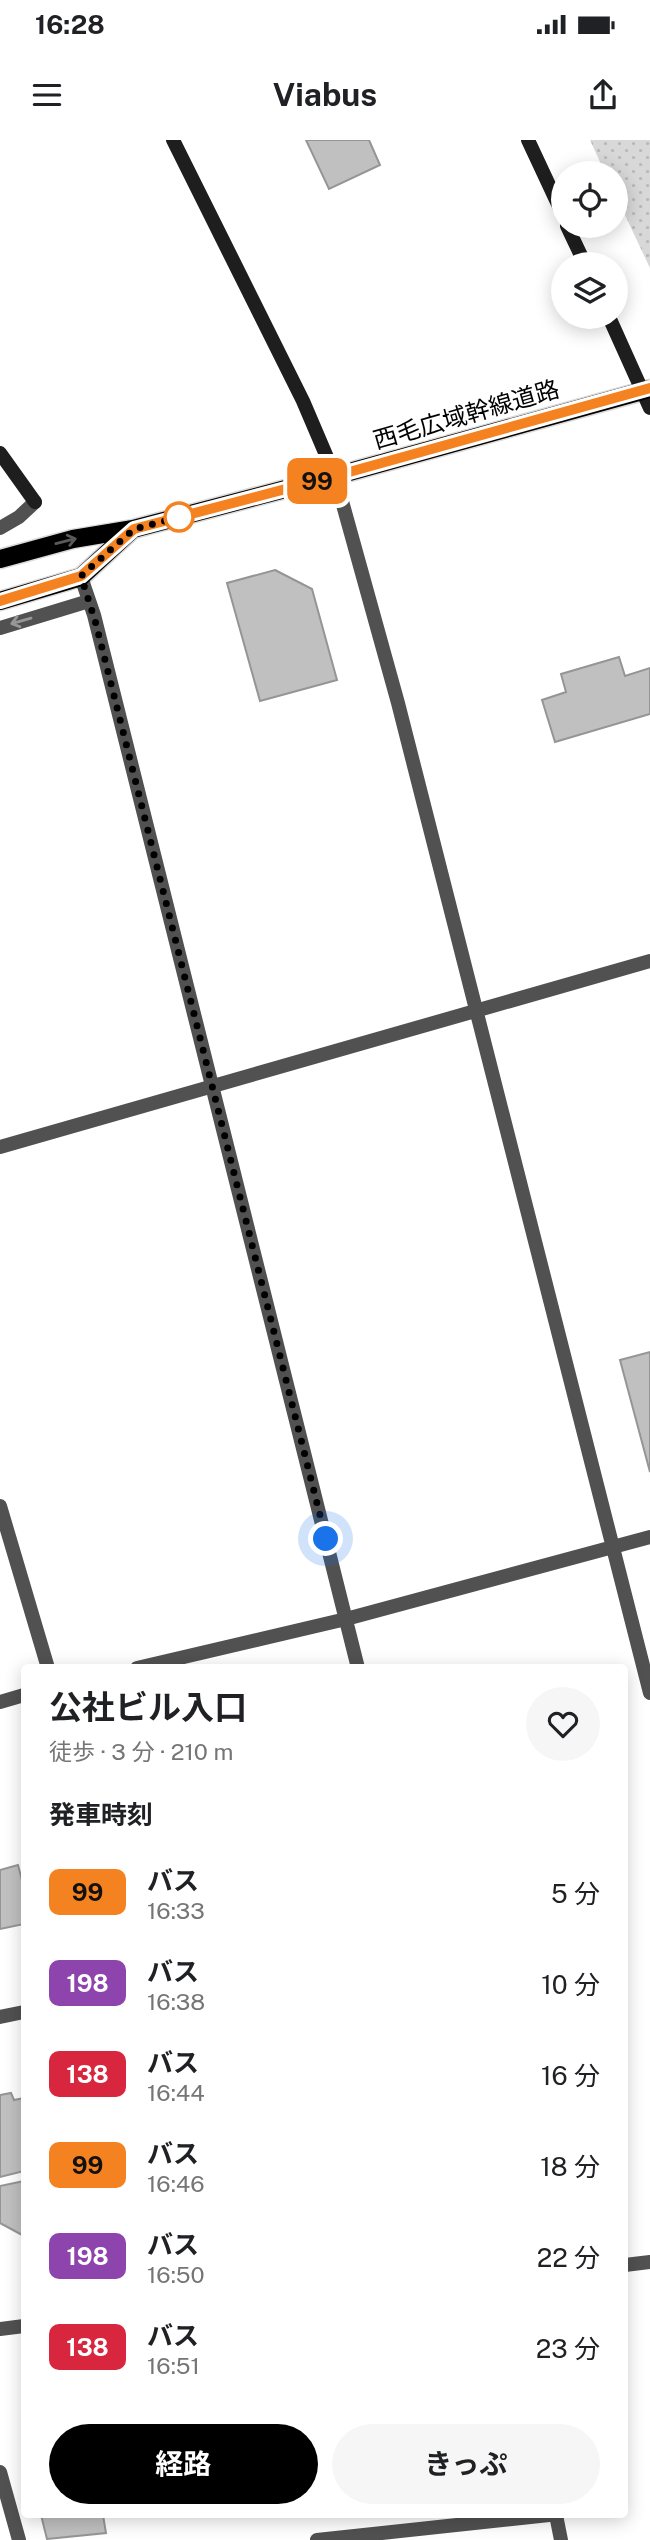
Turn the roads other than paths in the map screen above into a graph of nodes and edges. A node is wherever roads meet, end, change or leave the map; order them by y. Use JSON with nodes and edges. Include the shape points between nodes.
{"nodes":[{"id":1,"x":173,"y":140,"type":"edge"},
{"id":2,"x":528,"y":140,"type":"edge"},
{"id":3,"x":551,"y":189,"type":"edge"},
{"id":4,"x":615,"y":329,"type":"edge"},
{"id":5,"x":647,"y":389,"type":"edge"},
{"id":6,"x":650,"y":408,"type":"edge"},
{"id":7,"x":0,"y":453,"type":"edge"},
{"id":8,"x":335,"y":476,"type":"junction"},
{"id":9,"x":0,"y":528,"type":"edge"},
{"id":10,"x":134,"y":529,"type":"junction"},
{"id":11,"x":0,"y":559,"type":"edge"},
{"id":12,"x":81,"y":576,"type":"junction"},
{"id":13,"x":0,"y":601,"type":"edge"},
{"id":14,"x":89,"y":601,"type":"junction"},
{"id":15,"x":0,"y":628,"type":"edge"},
{"id":16,"x":650,"y":961,"type":"edge"},
{"id":17,"x":475,"y":1011,"type":"junction"},
{"id":18,"x":212,"y":1087,"type":"junction"},
{"id":19,"x":0,"y":1147,"type":"edge"},
{"id":20,"x":0,"y":1506,"type":"edge"},
{"id":21,"x":650,"y":1537,"type":"edge"},
{"id":22,"x":612,"y":1548,"type":"junction"},
{"id":23,"x":346,"y":1619,"type":"junction"},
{"id":24,"x":47,"y":1664,"type":"edge"},
{"id":25,"x":154,"y":1664,"type":"edge"},
{"id":26,"x":357,"y":1664,"type":"edge"},
{"id":27,"x":650,"y":1693,"type":"edge"},
{"id":28,"x":21,"y":1696,"type":"edge"},
{"id":29,"x":0,"y":1702,"type":"edge"},
{"id":30,"x":21,"y":2013,"type":"edge"},
{"id":31,"x":0,"y":2017,"type":"edge"},
{"id":32,"x":650,"y":2262,"type":"edge"},
{"id":33,"x":628,"y":2265,"type":"edge"},
{"id":34,"x":21,"y":2326,"type":"edge"},
{"id":35,"x":0,"y":2329,"type":"edge"},
{"id":36,"x":0,"y":2472,"type":"edge"},
{"id":37,"x":521,"y":2518,"type":"edge"},
{"id":38,"x":557,"y":2518,"type":"edge"},
{"id":39,"x":19,"y":2540,"type":"edge"},
{"id":40,"x":317,"y":2540,"type":"edge"},
{"id":41,"x":561,"y":2540,"type":"edge"}],
"edges":[{"from":1,"to":8,"type":"street","via":[[303,401]]},
{"from":2,"to":3,"type":"street"},
{"from":4,"to":5,"type":"street"},
{"from":5,"to":6,"type":"street"},
{"from":5,"to":8,"type":"main road","name":"西毛広域幹線道路"},
{"from":7,"to":9,"type":"street","via":[[35,502]]},
{"from":8,"to":10,"type":"main road","name":"西毛広域幹線道路"},
{"from":8,"to":17,"type":"street"},
{"from":11,"to":10,"type":"main road","name":"西毛広域幹線道路","one_way":true,"via":[[73,539]]},
{"from":10,"to":12,"type":"main road","name":"西毛広域幹線道路"},
{"from":12,"to":13,"type":"main road","name":"西毛広域幹線道路"},
{"from":12,"to":14,"type":"street"},
{"from":14,"to":15,"type":"street","one_way":true},
{"from":14,"to":18,"type":"street"},
{"from":16,"to":17,"type":"street"},
{"from":17,"to":18,"type":"street"},
{"from":17,"to":22,"type":"street"},
{"from":18,"to":19,"type":"street"},
{"from":18,"to":23,"type":"street"},
{"from":20,"to":24,"type":"street"},
{"from":21,"to":22,"type":"street"},
{"from":22,"to":23,"type":"street"},
{"from":22,"to":27,"type":"street"},
{"from":23,"to":25,"type":"street"},
{"from":23,"to":26,"type":"street"},
{"from":28,"to":29,"type":"street"},
{"from":30,"to":31,"type":"street"},
{"from":32,"to":33,"type":"street"},
{"from":34,"to":35,"type":"street"},
{"from":36,"to":39,"type":"street"},
{"from":37,"to":40,"type":"street"},
{"from":38,"to":41,"type":"street"}]}
